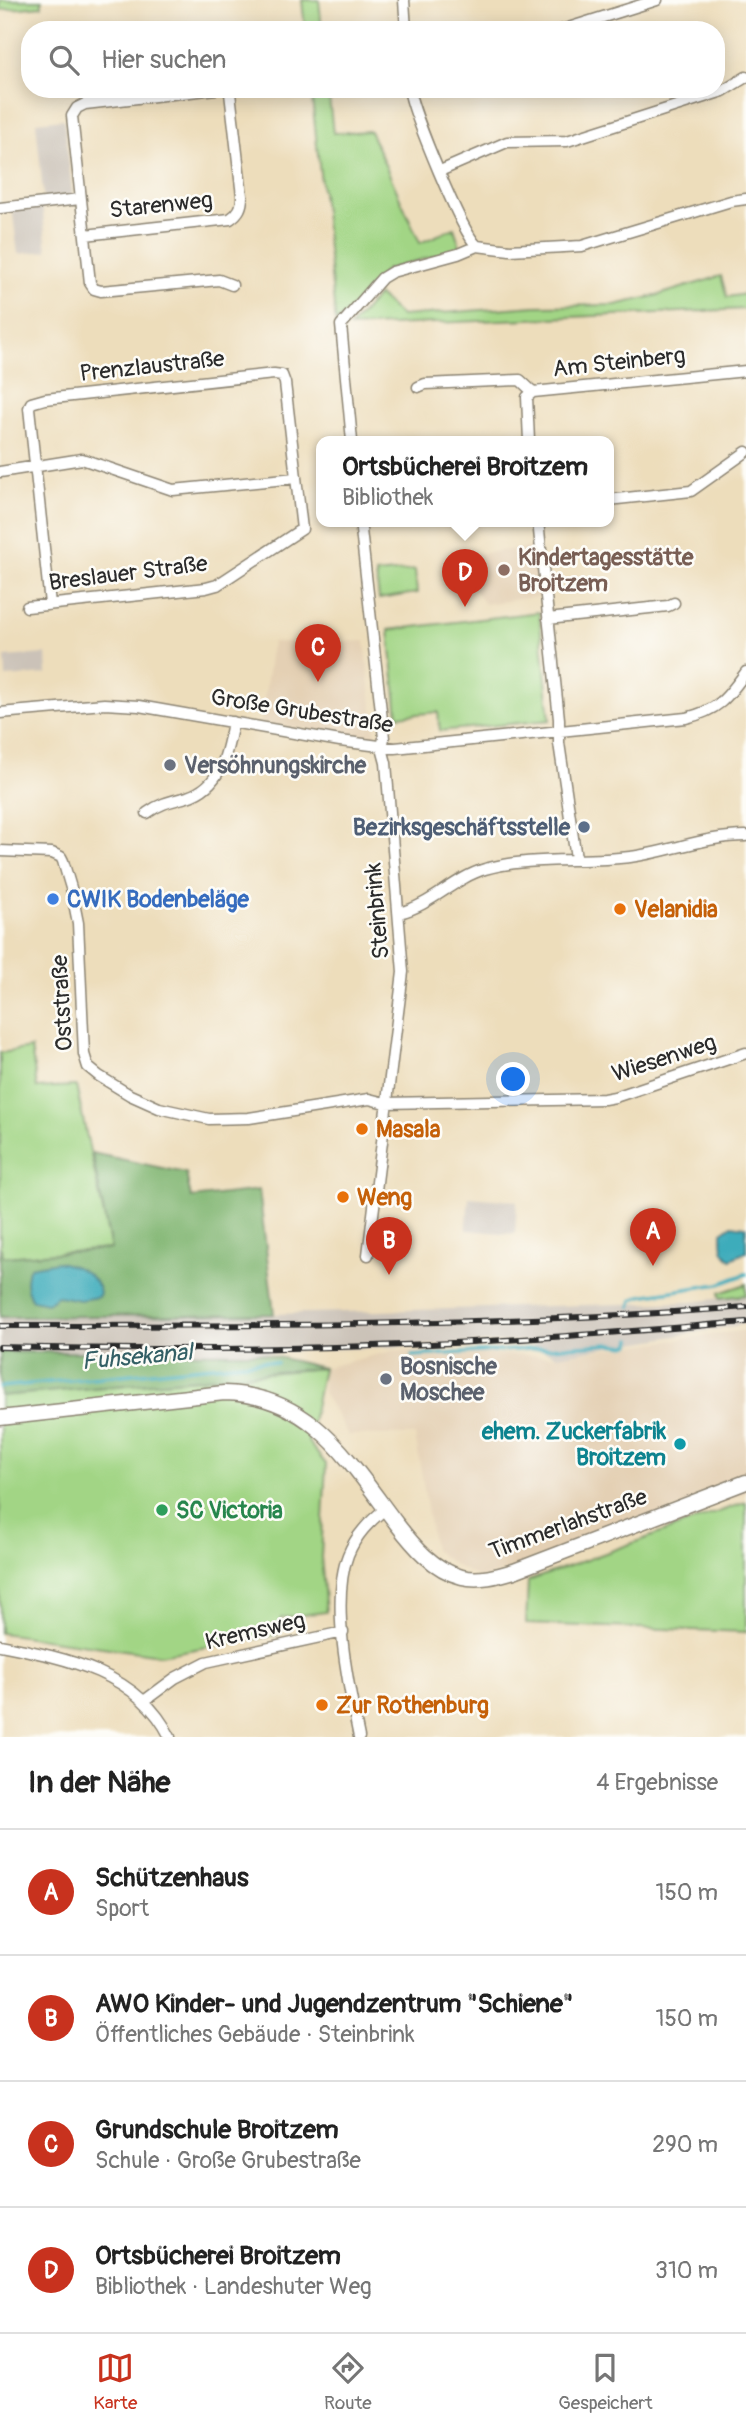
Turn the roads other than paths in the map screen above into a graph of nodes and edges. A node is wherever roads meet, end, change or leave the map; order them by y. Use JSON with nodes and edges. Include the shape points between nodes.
{"nodes":[{"id":1,"x":404,"y":0,"type":"edge"},
{"id":2,"x":657,"y":0,"type":"edge"},
{"id":3,"x":405,"y":21,"type":"edge"},
{"id":4,"x":590,"y":21,"type":"edge"},
{"id":5,"x":746,"y":77,"type":"edge"},
{"id":6,"x":725,"y":90,"type":"edge"},
{"id":7,"x":137,"y":98,"type":"edge"},
{"id":8,"x":231,"y":98,"type":"edge"},
{"id":9,"x":412,"y":98,"type":"edge"},
{"id":10,"x":701,"y":98,"type":"edge"},
{"id":11,"x":440,"y":171,"type":"junction"},
{"id":12,"x":80,"y":199,"type":"junction"},
{"id":13,"x":746,"y":199,"type":"edge"},
{"id":14,"x":0,"y":208,"type":"edge"},
{"id":15,"x":85,"y":235,"type":"junction"},
{"id":16,"x":477,"y":246,"type":"junction"},
{"id":17,"x":232,"y":285,"type":"dead end"},
{"id":18,"x":746,"y":371,"type":"edge"},
{"id":19,"x":418,"y":387,"type":"dead end"},
{"id":20,"x":533,"y":393,"type":"junction"},
{"id":21,"x":352,"y":436,"type":"edge"},
{"id":22,"x":529,"y":436,"type":"edge"},
{"id":23,"x":746,"y":452,"type":"edge"},
{"id":24,"x":35,"y":467,"type":"junction"},
{"id":25,"x":0,"y":472,"type":"edge"},
{"id":26,"x":296,"y":478,"type":"junction"},
{"id":27,"x":614,"y":499,"type":"edge"},
{"id":28,"x":361,"y":527,"type":"edge"},
{"id":29,"x":539,"y":527,"type":"edge"},
{"id":30,"x":674,"y":603,"type":"dead end"},
{"id":31,"x":50,"y":604,"type":"junction"},
{"id":32,"x":27,"y":607,"type":"dead end"},
{"id":33,"x":548,"y":619,"type":"junction"},
{"id":34,"x":746,"y":672,"type":"edge"},
{"id":35,"x":0,"y":713,"type":"edge"},
{"id":36,"x":233,"y":722,"type":"junction"},
{"id":37,"x":560,"y":731,"type":"junction"},
{"id":38,"x":382,"y":748,"type":"junction"},
{"id":39,"x":147,"y":813,"type":"dead end"},
{"id":40,"x":746,"y":836,"type":"edge"},
{"id":41,"x":0,"y":851,"type":"edge"},
{"id":42,"x":576,"y":858,"type":"junction"},
{"id":43,"x":399,"y":913,"type":"junction"},
{"id":44,"x":746,"y":1053,"type":"edge"},
{"id":45,"x":385,"y":1103,"type":"junction"},
{"id":46,"x":368,"y":1255,"type":"dead end"},
{"id":47,"x":0,"y":1418,"type":"edge"},
{"id":48,"x":746,"y":1482,"type":"edge"},
{"id":49,"x":385,"y":1509,"type":"junction"},
{"id":50,"x":343,"y":1632,"type":"junction"},
{"id":51,"x":0,"y":1645,"type":"edge"},
{"id":52,"x":144,"y":1701,"type":"junction"},
{"id":53,"x":170,"y":1737,"type":"edge"},
{"id":54,"x":359,"y":1737,"type":"edge"}],
"edges":[{"from":1,"to":3,"type":"street"},
{"from":2,"to":4,"type":"street"},
{"from":5,"to":6,"type":"street"},
{"from":7,"to":12,"type":"street","name":"Starenweg","via":[[85,104],[72,116]]},
{"from":8,"to":15,"type":"street","name":"Starenweg","via":[[242,196],[237,215]]},
{"from":9,"to":11,"type":"street"},
{"from":10,"to":11,"type":"street","via":[[566,141],[507,142]]},
{"from":11,"to":16,"type":"street"},
{"from":12,"to":14,"type":"street","name":"Starenweg"},
{"from":12,"to":15,"type":"street","name":"Starenweg"},
{"from":13,"to":16,"type":"street","via":[[582,246],[510,250]]},
{"from":15,"to":17,"type":"street","name":"Starenweg","via":[[94,289],[219,280]]},
{"from":16,"to":21,"type":"street","via":[[392,272],[341,325]]},
{"from":18,"to":20,"type":"street","name":"Am Steinberg"},
{"from":19,"to":20,"type":"street","name":"Am Steinberg","via":[[520,380]]},
{"from":20,"to":22,"type":"street","via":[[526,406]]},
{"from":23,"to":27,"type":"street","via":[[691,491]]},
{"from":24,"to":25,"type":"street"},
{"from":24,"to":26,"type":"street","via":[[82,459],[173,490]]},
{"from":24,"to":26,"type":"street","name":"Prenzlaustraße","via":[[31,403],[274,374],[282,375],[285,383]]},
{"from":24,"to":31,"type":"street"},
{"from":26,"to":31,"type":"street","name":"Breslauer Straße","via":[[302,529],[217,584]]},
{"from":28,"to":38,"type":"street","name":"Steinbrink"},
{"from":29,"to":33,"type":"street"},
{"from":30,"to":33,"type":"street"},
{"from":31,"to":32,"type":"street","name":"Breslauer Straße"},
{"from":33,"to":37,"type":"street"},
{"from":34,"to":37,"type":"street","name":"Große Grubestraße","via":[[727,696],[704,713]]},
{"from":35,"to":36,"type":"street","name":"Große Grubestraße","via":[[122,705]]},
{"from":36,"to":38,"type":"street","name":"Große Grubestraße"},
{"from":36,"to":39,"type":"street","via":[[216,779],[204,789]]},
{"from":37,"to":38,"type":"street","name":"Große Grubestraße"},
{"from":37,"to":42,"type":"street"},
{"from":38,"to":43,"type":"street","name":"Steinbrink"},
{"from":40,"to":42,"type":"street","via":[[626,857]]},
{"from":41,"to":45,"type":"street","name":"Oststraße","via":[[52,853],[63,861],[78,923],[84,1054],[88,1067],[99,1076],[159,1108],[209,1119],[249,1118],[369,1099]]},
{"from":42,"to":43,"type":"street","via":[[484,870]]},
{"from":43,"to":45,"type":"street","name":"Steinbrink","via":[[402,990]]},
{"from":44,"to":45,"type":"street","name":"Wiesenweg","via":[[615,1097]]},
{"from":45,"to":46,"type":"street","name":"Steinbrink"},
{"from":47,"to":49,"type":"main road","name":"Timmerlahstraße","via":[[224,1393],[255,1396],[287,1407],[314,1424],[344,1454]]},
{"from":48,"to":49,"type":"main road","name":"Timmerlahstraße","via":[[514,1571],[482,1578],[461,1577],[433,1563]]},
{"from":49,"to":50,"type":"street","via":[[364,1527],[348,1555],[342,1589]]},
{"from":50,"to":52,"type":"street","name":"Kremsweg","via":[[206,1662]]},
{"from":50,"to":54,"type":"street"},
{"from":51,"to":52,"type":"street","via":[[96,1670]]},
{"from":52,"to":53,"type":"street"}]}
